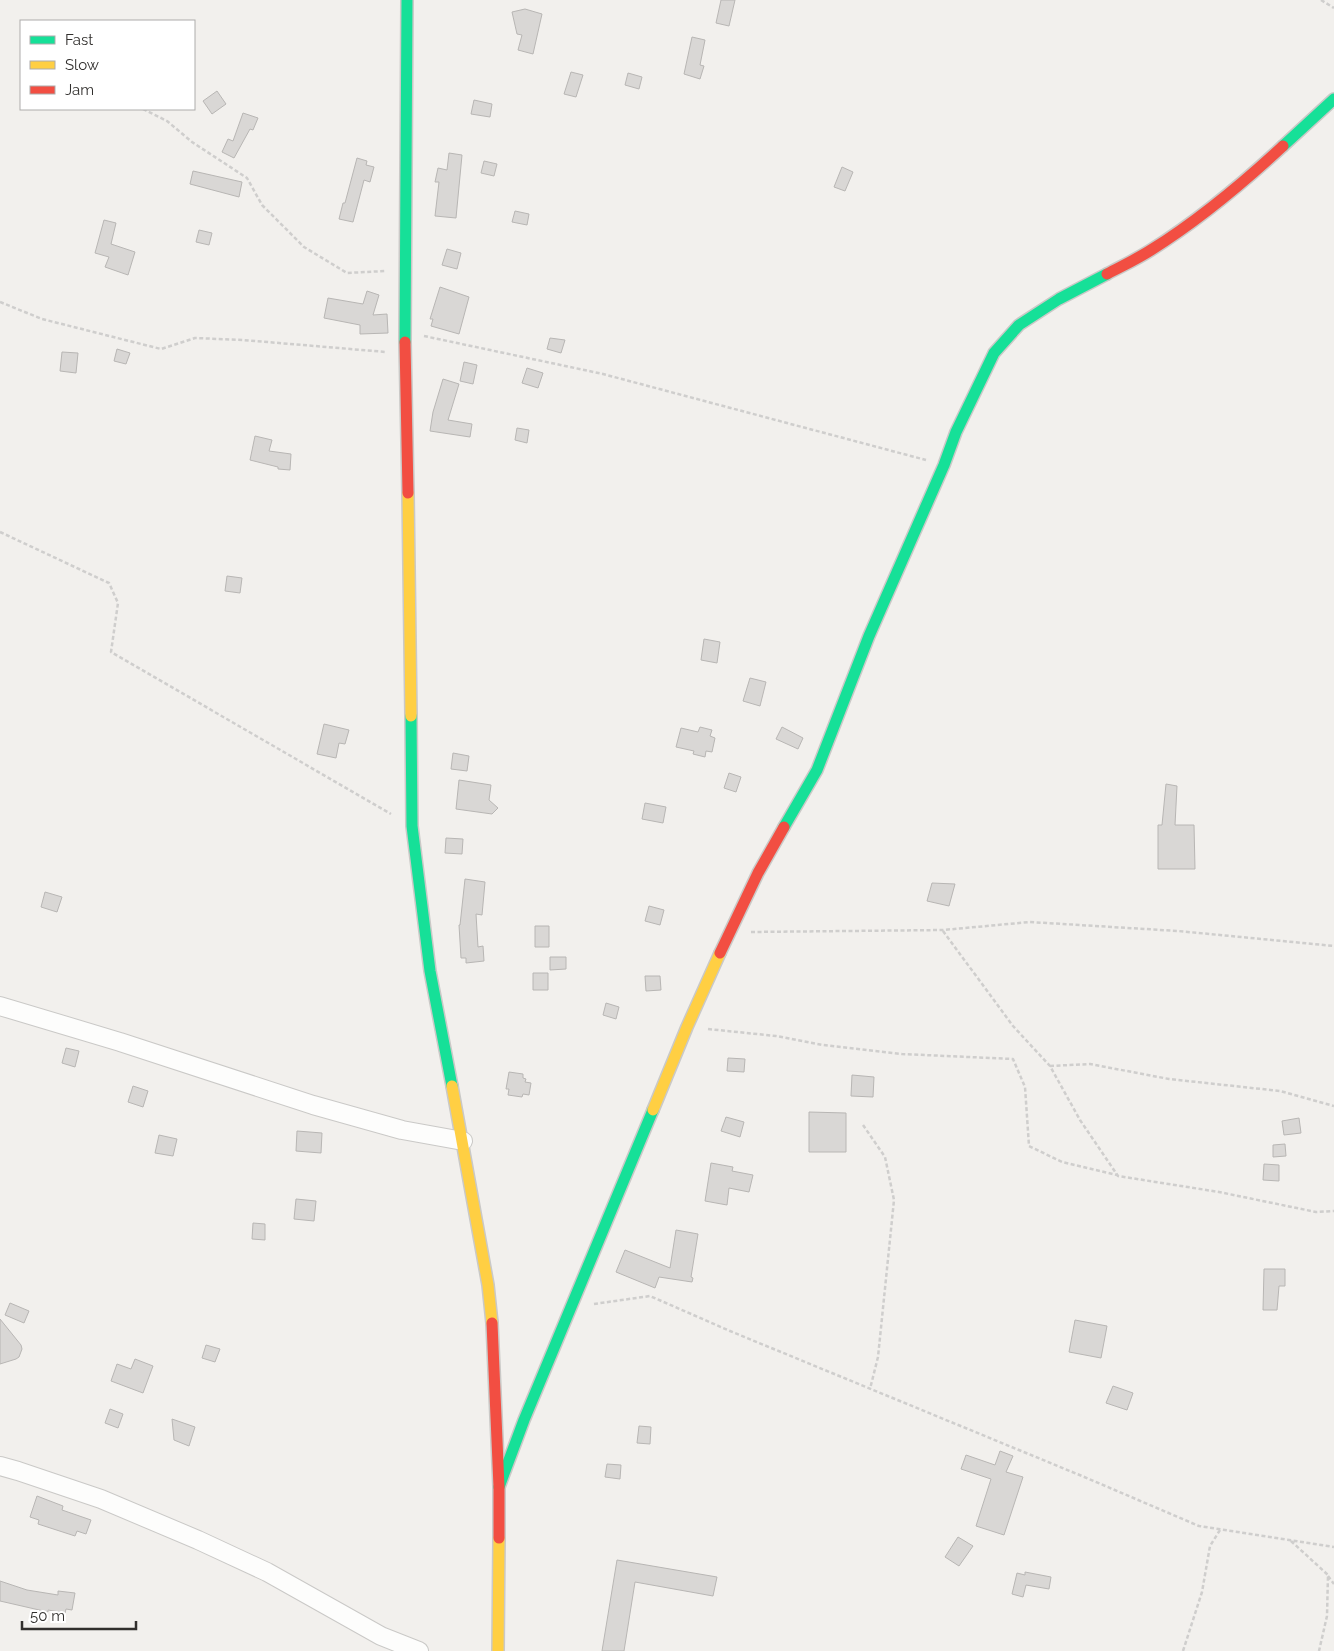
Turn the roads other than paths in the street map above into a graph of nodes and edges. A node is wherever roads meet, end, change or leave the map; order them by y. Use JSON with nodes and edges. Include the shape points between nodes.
{"nodes":[{"id":1,"x":407,"y":0,"type":"edge"},
{"id":2,"x":1334,"y":99,"type":"edge"},
{"id":3,"x":0,"y":1006,"type":"edge"},
{"id":4,"x":463,"y":1141,"type":"junction"},
{"id":5,"x":0,"y":1466,"type":"edge"},
{"id":6,"x":499,"y":1487,"type":"junction"},
{"id":7,"x":419,"y":1651,"type":"edge"},
{"id":8,"x":498,"y":1651,"type":"edge"}],
"edges":[{"from":1,"to":4,"type":"street","via":[[405,354],[412,826],[430,971]]},
{"from":2,"to":6,"type":"street","via":[[1243,183],[1191,223],[1150,251],[1059,299],[1019,325],[994,353],[956,432],[869,636],[817,770],[758,873],[687,1027]]},
{"from":3,"to":4,"type":"street","via":[[313,1106],[402,1130]]},
{"from":4,"to":6,"type":"street","via":[[494,1335]]},
{"from":5,"to":7,"type":"street","via":[[101,1499],[198,1540],[267,1572],[381,1636]]},
{"from":6,"to":8,"type":"street"}]}
